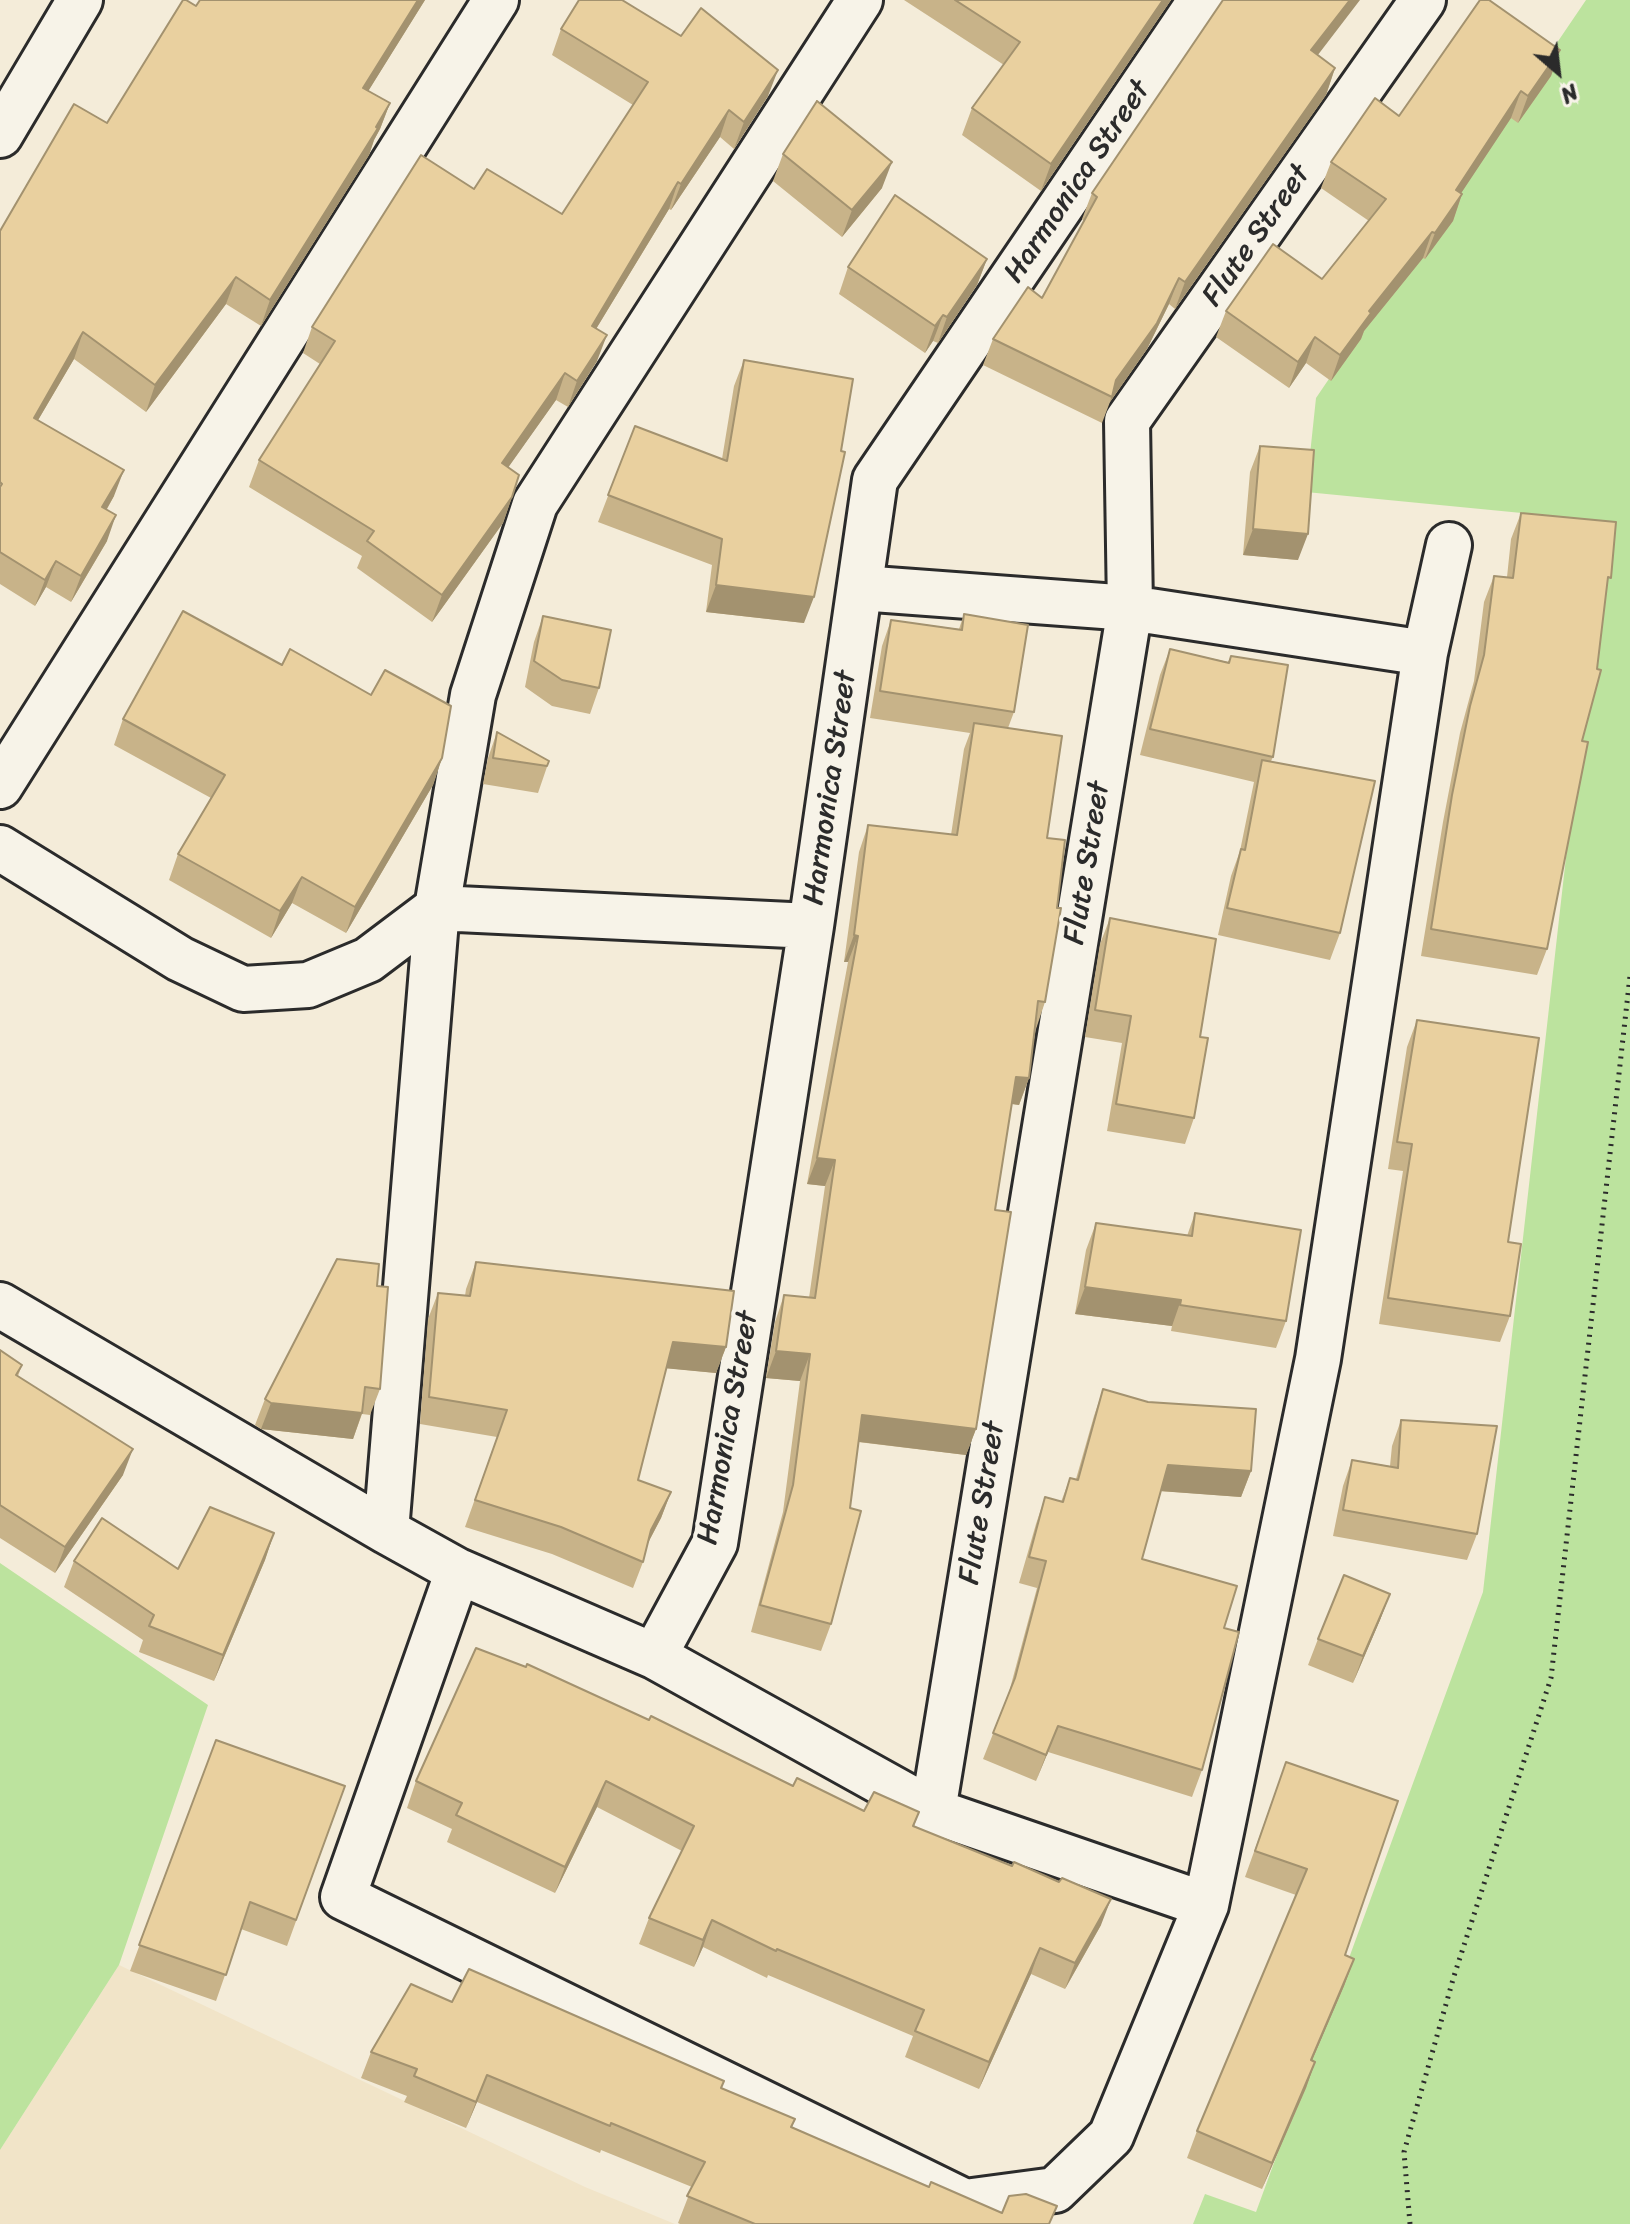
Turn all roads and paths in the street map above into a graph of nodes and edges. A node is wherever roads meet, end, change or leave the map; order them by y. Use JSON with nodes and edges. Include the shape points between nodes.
{"nodes":[{"id":1,"x":80,"y":0,"type":"edge"},
{"id":2,"x":496,"y":0,"type":"edge"},
{"id":3,"x":860,"y":0,"type":"edge"},
{"id":4,"x":1201,"y":0,"type":"edge"},
{"id":5,"x":1423,"y":0,"type":"edge"},
{"id":6,"x":0,"y":135,"type":"edge"},
{"id":7,"x":1449,"y":545,"type":"dead end"},
{"id":8,"x":860,"y":588,"type":"junction"},
{"id":9,"x":1130,"y":608,"type":"junction"},
{"id":10,"x":1425,"y":653,"type":"junction"},
{"id":11,"x":0,"y":786,"type":"edge"},
{"id":12,"x":0,"y":848,"type":"edge"},
{"id":13,"x":437,"y":908,"type":"junction"},
{"id":14,"x":811,"y":926,"type":"junction"},
{"id":15,"x":1630,"y":976,"type":"edge"},
{"id":16,"x":0,"y":1305,"type":"edge"},
{"id":17,"x":386,"y":1531,"type":"junction"},
{"id":18,"x":458,"y":1571,"type":"junction"},
{"id":19,"x":654,"y":1656,"type":"junction"},
{"id":20,"x":933,"y":1811,"type":"junction"},
{"id":21,"x":1206,"y":1905,"type":"junction"},
{"id":22,"x":1410,"y":2224,"type":"edge"}],
"edges":[{"from":1,"to":6,"type":"street"},
{"from":2,"to":11,"type":"street"},
{"from":3,"to":13,"type":"street","via":[[535,504],[473,695]]},
{"from":4,"to":8,"type":"street","name":"Harmonica Street","via":[[875,480]]},
{"from":5,"to":9,"type":"street","name":"Flute Street","via":[[1127,421]]},
{"from":7,"to":10,"type":"street"},
{"from":8,"to":9,"type":"street"},
{"from":8,"to":14,"type":"street","name":"Harmonica Street"},
{"from":9,"to":10,"type":"street"},
{"from":9,"to":20,"type":"street","name":"Flute Street"},
{"from":10,"to":21,"type":"street","via":[[1318,1359]]},
{"from":12,"to":13,"type":"street","via":[[180,959],[243,989],[308,985],[368,960]]},
{"from":13,"to":14,"type":"street"},
{"from":13,"to":17,"type":"street"},
{"from":14,"to":19,"type":"street","name":"Harmonica Street","via":[[715,1543]]},
{"from":15,"to":22,"type":"path","via":[[1551,1678],[1454,1976],[1404,2152]]},
{"from":16,"to":17,"type":"street"},
{"from":17,"to":18,"type":"street"},
{"from":18,"to":19,"type":"street"},
{"from":18,"to":21,"type":"street","via":[[343,1897],[965,2202],[1055,2190],[1111,2136]]},
{"from":19,"to":20,"type":"street"},
{"from":20,"to":21,"type":"street"}]}
